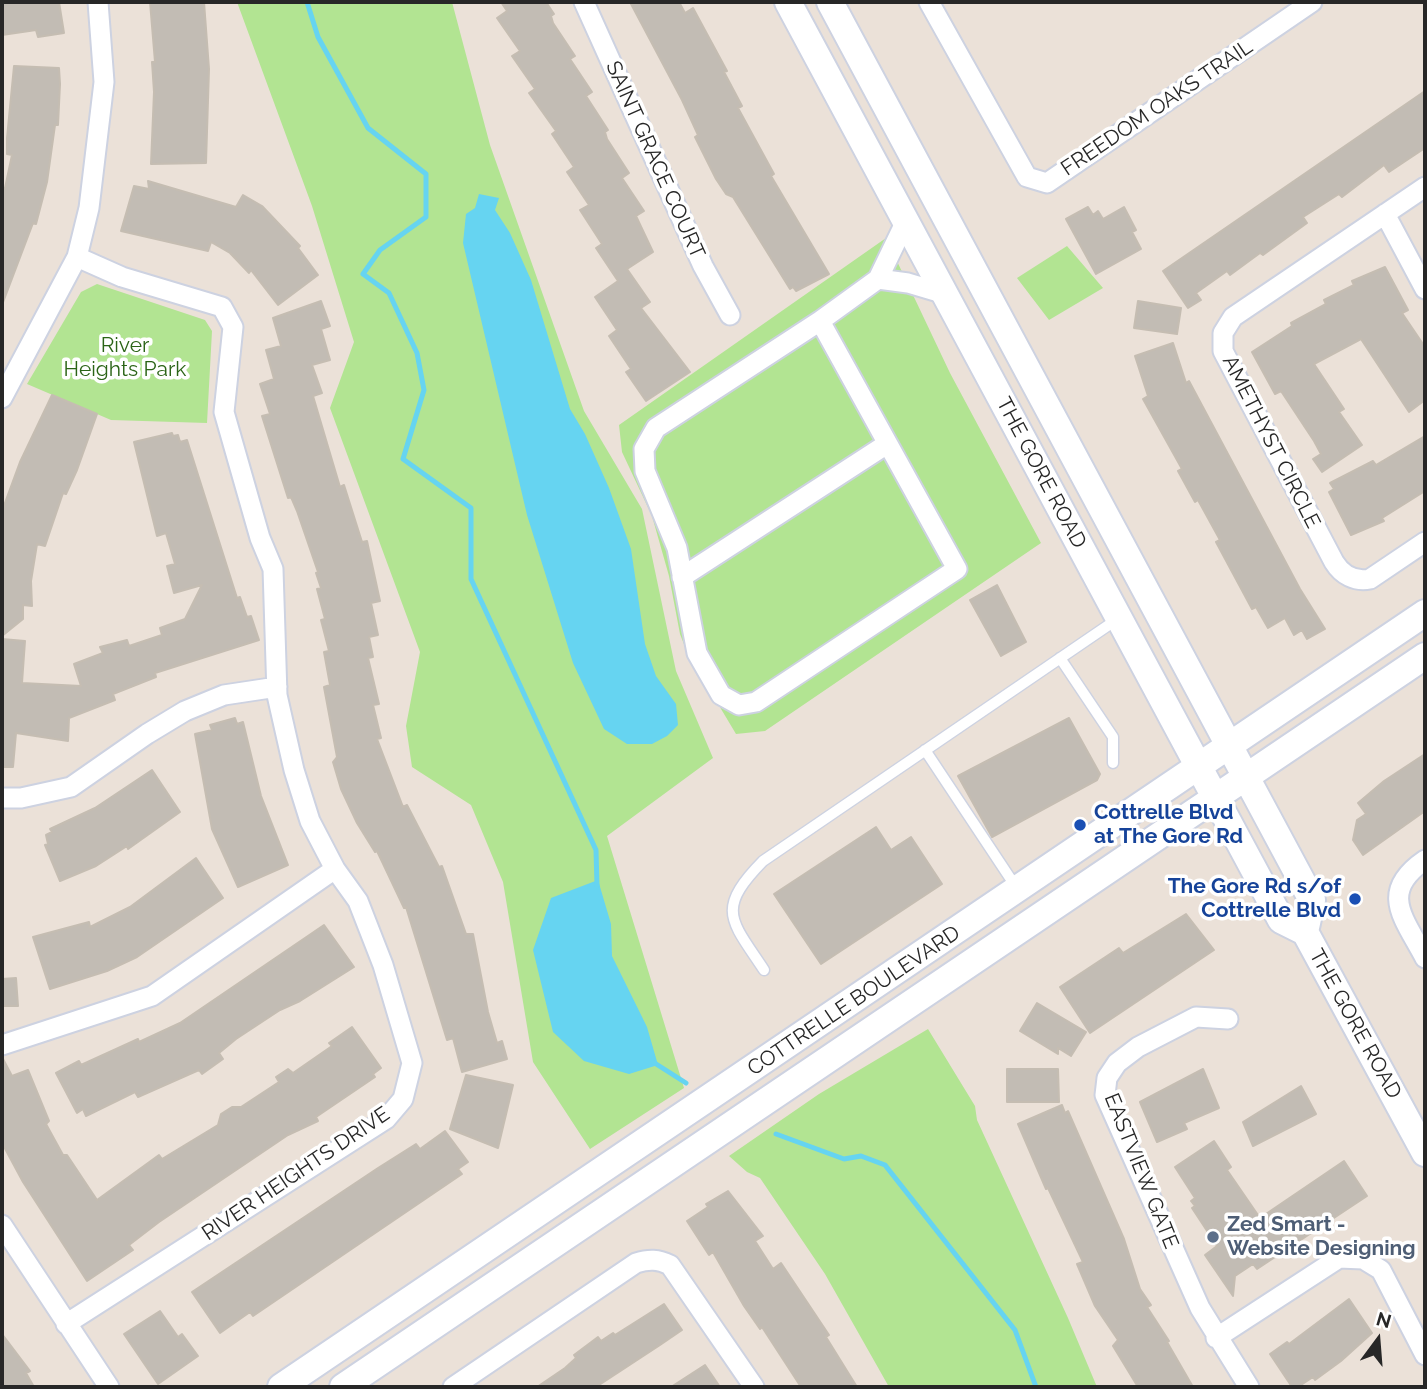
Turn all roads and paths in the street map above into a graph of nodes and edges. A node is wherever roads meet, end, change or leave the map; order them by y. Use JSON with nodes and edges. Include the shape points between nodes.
{"nodes":[{"id":1,"x":98,"y":2,"type":"edge"},
{"id":2,"x":584,"y":2,"type":"edge"},
{"id":3,"x":788,"y":2,"type":"edge"},
{"id":4,"x":830,"y":2,"type":"edge"},
{"id":5,"x":929,"y":2,"type":"edge"},
{"id":6,"x":1312,"y":2,"type":"edge"},
{"id":7,"x":1425,"y":187,"type":"edge"},
{"id":8,"x":1385,"y":214,"type":"junction"},
{"id":9,"x":906,"y":221,"type":"junction"},
{"id":10,"x":77,"y":257,"type":"junction"},
{"id":11,"x":973,"y":270,"type":"junction"},
{"id":12,"x":878,"y":279,"type":"junction"},
{"id":13,"x":1425,"y":289,"type":"edge"},
{"id":14,"x":943,"y":290,"type":"junction"},
{"id":15,"x":730,"y":315,"type":"dead end"},
{"id":16,"x":820,"y":321,"type":"junction"},
{"id":17,"x":2,"y":397,"type":"edge"},
{"id":18,"x":887,"y":443,"type":"junction"},
{"id":19,"x":1425,"y":542,"type":"edge"},
{"id":20,"x":682,"y":578,"type":"junction"},
{"id":21,"x":1425,"y":614,"type":"edge"},
{"id":22,"x":1119,"y":618,"type":"junction"},
{"id":23,"x":1425,"y":656,"type":"edge"},
{"id":24,"x":1060,"y":658,"type":"junction"},
{"id":25,"x":277,"y":687,"type":"junction"},
{"id":26,"x":1229,"y":747,"type":"junction"},
{"id":27,"x":925,"y":750,"type":"junction"},
{"id":28,"x":1113,"y":763,"type":"dead end"},
{"id":29,"x":1200,"y":767,"type":"junction"},
{"id":30,"x":1246,"y":778,"type":"junction"},
{"id":31,"x":2,"y":798,"type":"edge"},
{"id":32,"x":1217,"y":799,"type":"junction"},
{"id":33,"x":1425,"y":860,"type":"edge"},
{"id":34,"x":335,"y":869,"type":"junction"},
{"id":35,"x":1018,"y":890,"type":"junction"},
{"id":36,"x":1304,"y":932,"type":"junction"},
{"id":37,"x":1425,"y":958,"type":"edge"},
{"id":38,"x":764,"y":970,"type":"dead end"},
{"id":39,"x":1228,"y":1019,"type":"dead end"},
{"id":40,"x":2,"y":1045,"type":"edge"},
{"id":41,"x":1425,"y":1153,"type":"edge"},
{"id":42,"x":2,"y":1225,"type":"edge"},
{"id":43,"x":66,"y":1324,"type":"junction"},
{"id":44,"x":1216,"y":1338,"type":"junction"},
{"id":45,"x":1425,"y":1355,"type":"edge"},
{"id":46,"x":108,"y":1387,"type":"edge"},
{"id":47,"x":281,"y":1387,"type":"edge"},
{"id":48,"x":343,"y":1387,"type":"edge"},
{"id":49,"x":453,"y":1387,"type":"edge"},
{"id":50,"x":754,"y":1387,"type":"edge"},
{"id":51,"x":1249,"y":1387,"type":"edge"}],
"edges":[{"from":1,"to":10,"type":"street","via":[[104,82],[89,208]]},
{"from":2,"to":15,"type":"street","name":"SAINT GRACE COURT","via":[[703,266]]},
{"from":3,"to":9,"type":"main road","name":"THE GORE ROAD"},
{"from":4,"to":11,"type":"main road","name":"THE GORE ROAD"},
{"from":5,"to":6,"type":"street","name":"FREEDOM OAKS TRAIL","via":[[1027,177],[1047,183]]},
{"from":7,"to":8,"type":"street","name":"AMETHYST CIRCLE"},
{"from":8,"to":13,"type":"street"},
{"from":8,"to":19,"type":"street","name":"AMETHYST CIRCLE","via":[[1233,317],[1223,333],[1223,351],[1343,573],[1370,579]]},
{"from":9,"to":12,"type":"street"},
{"from":9,"to":14,"type":"main road","name":"THE GORE ROAD"},
{"from":10,"to":17,"type":"street"},
{"from":10,"to":25,"type":"street","name":"RIVER HEIGHTS DRIVE","via":[[122,277],[222,307],[233,327],[224,412],[260,538],[274,569]]},
{"from":11,"to":14,"type":"main road"},
{"from":11,"to":26,"type":"main road","name":"THE GORE ROAD"},
{"from":12,"to":14,"type":"street"},
{"from":12,"to":16,"type":"street"},
{"from":14,"to":22,"type":"main road","name":"THE GORE ROAD"},
{"from":16,"to":18,"type":"street"},
{"from":16,"to":20,"type":"street","via":[[656,428],[644,449],[645,471],[677,548]]},
{"from":18,"to":20,"type":"street"},
{"from":18,"to":20,"type":"street","via":[[957,569],[756,702],[739,705],[721,695],[697,653]]},
{"from":21,"to":26,"type":"main road","name":"COTTRELLE BOULEVARD"},
{"from":22,"to":24,"type":"lane"},
{"from":22,"to":29,"type":"main road","name":"THE GORE ROAD"},
{"from":23,"to":30,"type":"main road","name":"COTTRELLE BOULEVARD"},
{"from":24,"to":27,"type":"lane"},
{"from":24,"to":28,"type":"lane","via":[[1113,737]]},
{"from":25,"to":31,"type":"street","via":[[224,695],[186,711],[71,788],[22,799]]},
{"from":25,"to":34,"type":"street","name":"RIVER HEIGHTS DRIVE","via":[[310,821]]},
{"from":26,"to":29,"type":"main road","name":"COTTRELLE BOULEVARD"},
{"from":26,"to":30,"type":"main road","name":"THE GORE ROAD"},
{"from":27,"to":35,"type":"lane"},
{"from":27,"to":38,"type":"lane","via":[[762,862],[744,880],[732,901],[733,923]]},
{"from":29,"to":32,"type":"main road","name":"THE GORE ROAD"},
{"from":29,"to":35,"type":"main road","name":"COTTRELLE BOULEVARD"},
{"from":30,"to":32,"type":"main road","name":"COTTRELLE BOULEVARD"},
{"from":30,"to":36,"type":"main road","name":"THE GORE ROAD","via":[[1311,900]]},
{"from":32,"to":36,"type":"main road","name":"THE GORE ROAD","via":[[1281,920]]},
{"from":32,"to":48,"type":"main road","name":"COTTRELLE BOULEVARD"},
{"from":33,"to":37,"type":"street","via":[[1401,881],[1397,894]]},
{"from":34,"to":40,"type":"street","via":[[152,996]]},
{"from":34,"to":43,"type":"street","name":"RIVER HEIGHTS DRIVE","via":[[358,901],[412,1063],[403,1099],[386,1119]]},
{"from":35,"to":47,"type":"main road","name":"COTTRELLE BOULEVARD"},
{"from":36,"to":41,"type":"main road","name":"THE GORE ROAD"},
{"from":39,"to":44,"type":"street","name":"EASTVIEW GATE","via":[[1196,1017],[1138,1047],[1107,1078],[1105,1095]]},
{"from":42,"to":43,"type":"street"},
{"from":43,"to":46,"type":"street"},
{"from":44,"to":45,"type":"street","via":[[1339,1258],[1363,1259],[1381,1270]]},
{"from":44,"to":51,"type":"street","name":"EASTVIEW GATE"},
{"from":49,"to":50,"type":"street","via":[[636,1263],[647,1260],[670,1265]]}]}
